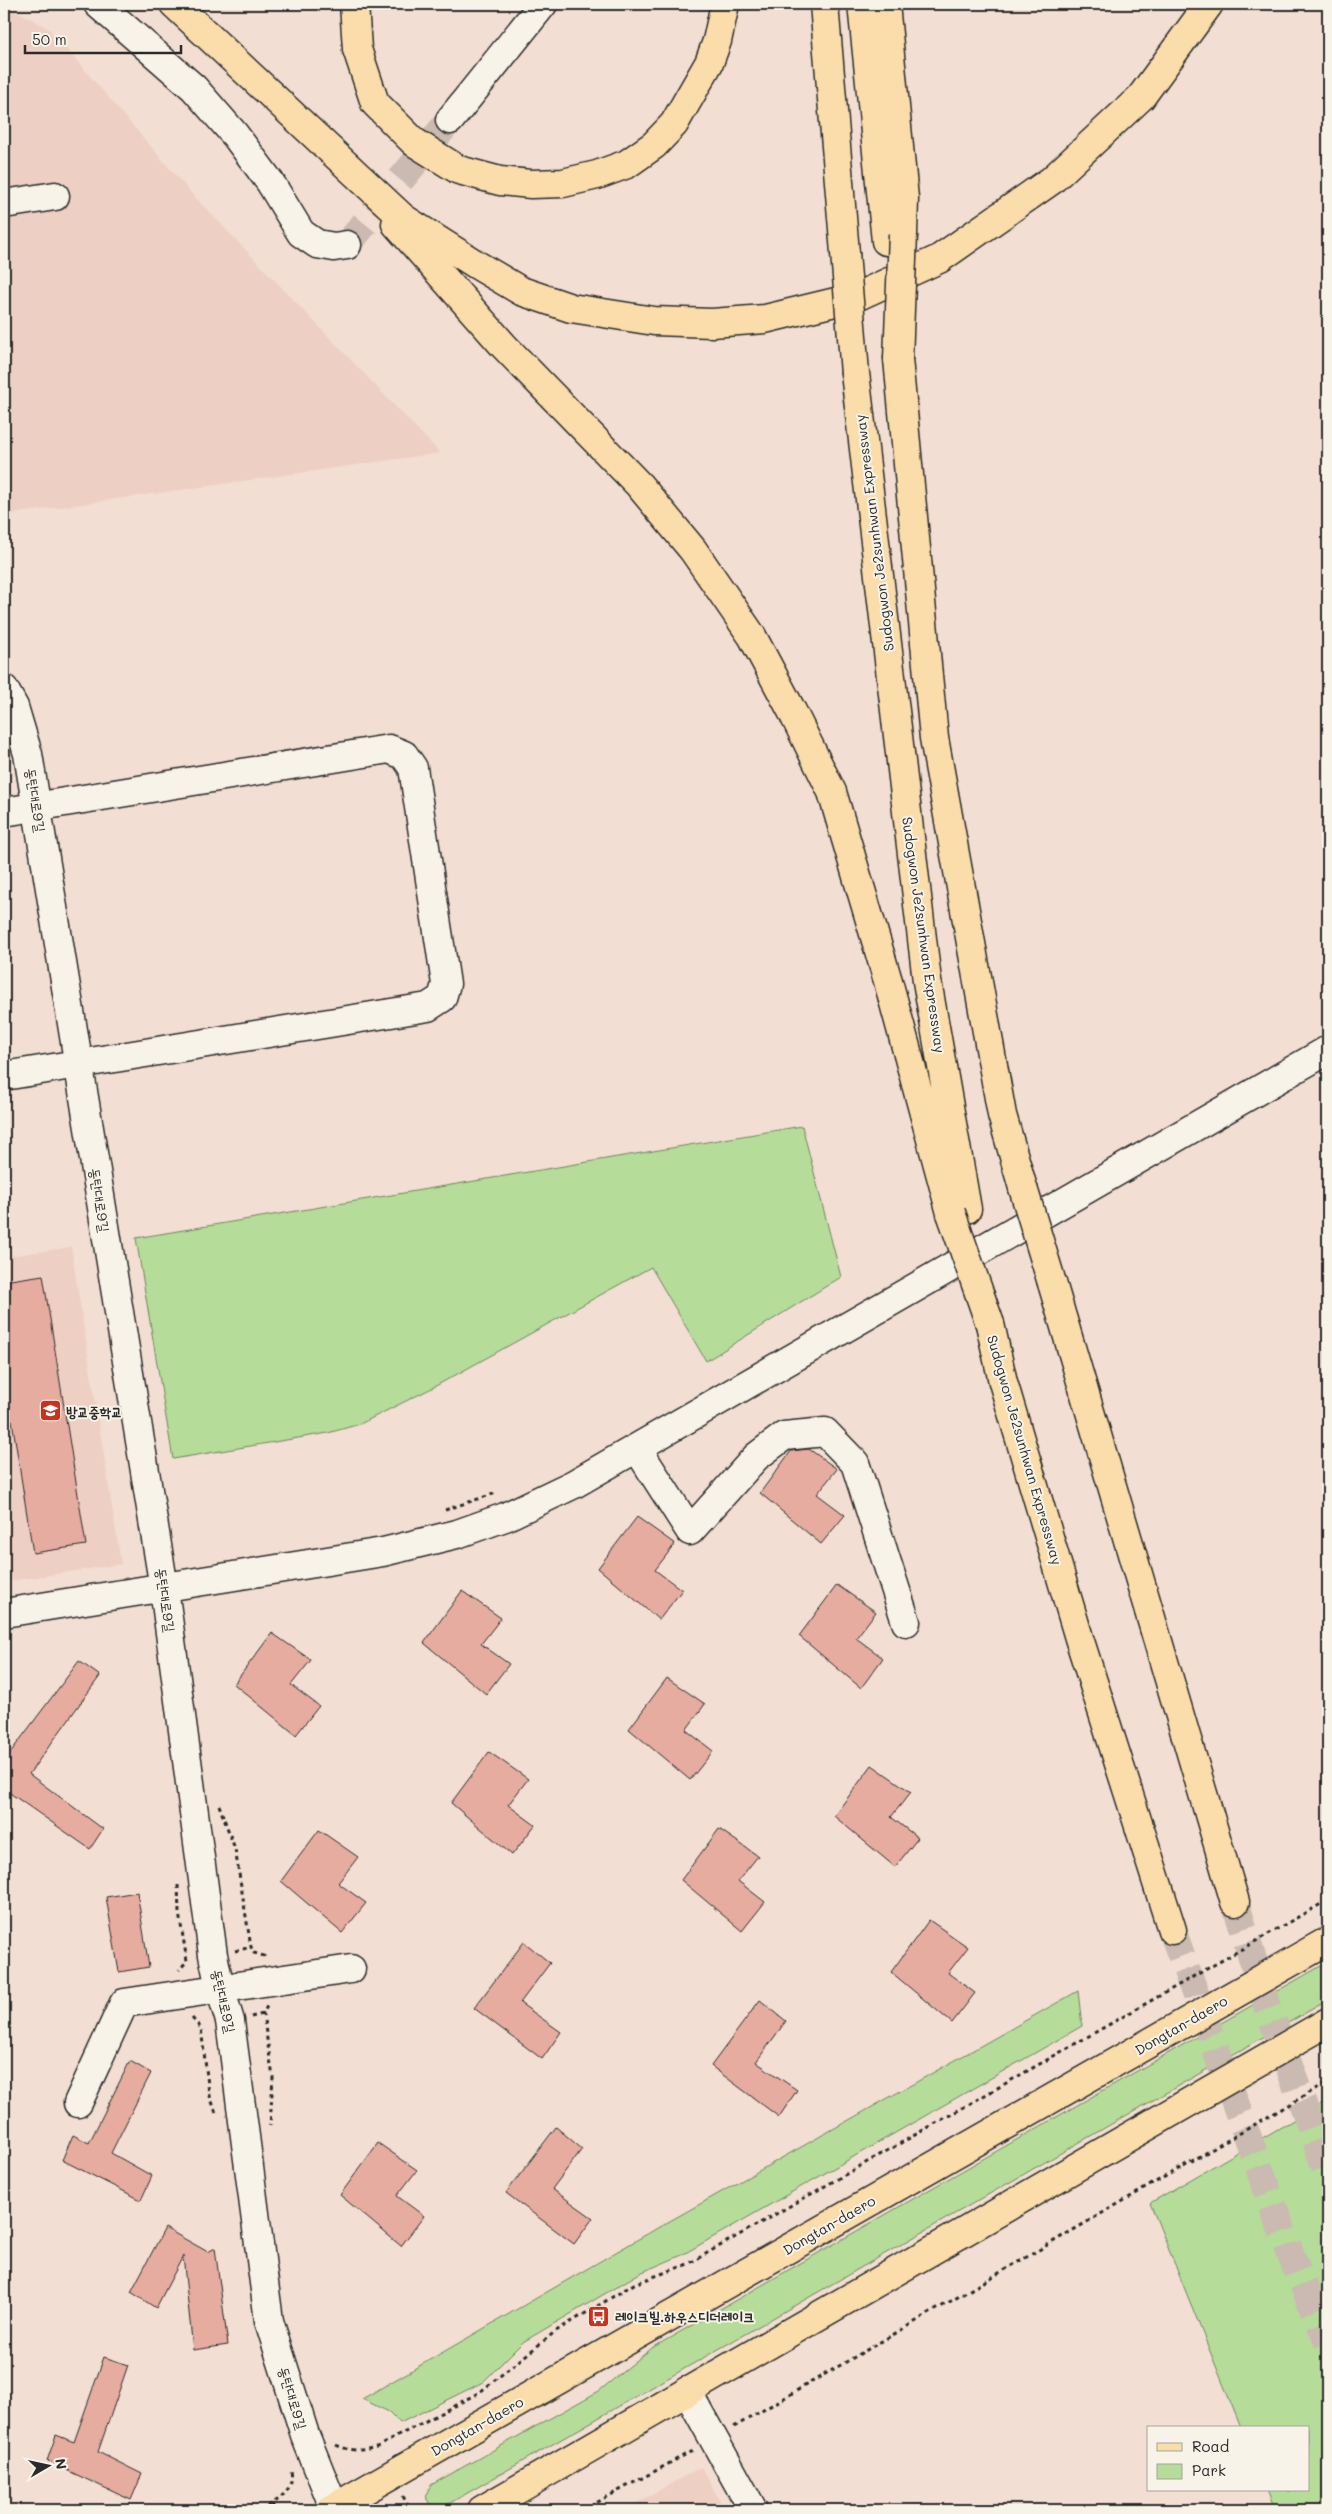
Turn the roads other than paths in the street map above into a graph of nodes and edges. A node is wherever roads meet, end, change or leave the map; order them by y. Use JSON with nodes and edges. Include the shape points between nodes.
{"nodes":[{"id":1,"x":98,"y":4,"type":"edge"},
{"id":2,"x":174,"y":4,"type":"edge"},
{"id":3,"x":354,"y":4,"type":"edge"},
{"id":4,"x":544,"y":4,"type":"edge"},
{"id":5,"x":725,"y":4,"type":"edge"},
{"id":6,"x":824,"y":4,"type":"edge"},
{"id":7,"x":862,"y":4,"type":"edge"},
{"id":8,"x":885,"y":4,"type":"edge"},
{"id":9,"x":1209,"y":4,"type":"edge"},
{"id":10,"x":450,"y":120,"type":"tunnel mouth"},
{"id":11,"x":332,"y":151,"type":"junction"},
{"id":12,"x":55,"y":196,"type":"dead end"},
{"id":13,"x":4,"y":204,"type":"edge"},
{"id":14,"x":894,"y":238,"type":"junction"},
{"id":15,"x":347,"y":245,"type":"dead end"},
{"id":16,"x":4,"y":688,"type":"edge"},
{"id":17,"x":37,"y":806,"type":"junction"},
{"id":18,"x":4,"y":812,"type":"edge"},
{"id":19,"x":1328,"y":1050,"type":"edge"},
{"id":20,"x":78,"y":1064,"type":"junction"},
{"id":21,"x":4,"y":1076,"type":"edge"},
{"id":22,"x":959,"y":1211,"type":"junction"},
{"id":23,"x":637,"y":1448,"type":"junction"},
{"id":24,"x":164,"y":1588,"type":"junction"},
{"id":25,"x":4,"y":1613,"type":"edge"},
{"id":26,"x":906,"y":1622,"type":"dead end"},
{"id":27,"x":1235,"y":1902,"type":"tunnel mouth"},
{"id":28,"x":1172,"y":1930,"type":"tunnel mouth"},
{"id":29,"x":1328,"y":1941,"type":"edge"},
{"id":30,"x":350,"y":1969,"type":"dead end"},
{"id":31,"x":220,"y":1988,"type":"junction"},
{"id":32,"x":1328,"y":2022,"type":"edge"},
{"id":33,"x":78,"y":2103,"type":"dead end"},
{"id":34,"x":687,"y":2392,"type":"junction"},
{"id":35,"x":333,"y":2510,"type":"edge"},
{"id":36,"x":482,"y":2510,"type":"edge"},
{"id":37,"x":753,"y":2510,"type":"edge"}],
"edges":[{"from":1,"to":15,"type":"street","via":[[194,88],[270,182],[301,233],[317,244]]},
{"from":2,"to":11,"type":"main road"},
{"from":3,"to":5,"type":"main road","via":[[357,49],[375,102],[414,142],[459,170],[500,182],[531,184],[563,183],[597,175],[627,164],[654,146],[674,124],[709,63]]},
{"from":4,"to":10,"type":"street"},
{"from":6,"to":22,"type":"main road","name":"Sudogwon Je2sunhwan Expressway","bridge":true,"via":[[855,373],[927,981]]},
{"from":7,"to":14,"type":"main road"},
{"from":8,"to":14,"type":"main road","via":[[904,198]]},
{"from":9,"to":11,"type":"main road","via":[[1141,97],[1052,180],[939,259],[856,297],[765,319],[712,323],[654,321],[571,308],[521,291],[403,218]]},
{"from":11,"to":22,"type":"main road","via":[[504,346],[639,485],[693,550],[752,636],[832,792]]},
{"from":12,"to":13,"type":"street"},
{"from":14,"to":27,"type":"main road","bridge":true,"via":[[898,359],[934,738],[1002,1115]]},
{"from":16,"to":17,"type":"street","name":"동탄대로9길","via":[[22,731]]},
{"from":17,"to":18,"type":"street"},
{"from":17,"to":20,"type":"street","name":"동탄대로9길"},
{"from":17,"to":20,"type":"street","via":[[389,750],[404,755],[413,768],[446,984],[442,998],[428,1007]]},
{"from":19,"to":23,"type":"street"},
{"from":20,"to":21,"type":"street"},
{"from":20,"to":24,"type":"street","name":"동탄대로9길"},
{"from":22,"to":28,"type":"main road","name":"Sudogwon Je2sunhwan Expressway","bridge":true,"via":[[1003,1382],[1079,1638]]},
{"from":23,"to":24,"type":"street","via":[[574,1484],[505,1517],[457,1534],[383,1552]]},
{"from":23,"to":26,"type":"street","via":[[690,1531],[756,1458],[784,1436],[825,1432],[855,1463]]},
{"from":24,"to":25,"type":"street"},
{"from":24,"to":31,"type":"street","name":"동탄대로9길"},
{"from":29,"to":35,"type":"main road","name":"Dongtan-daero"},
{"from":30,"to":31,"type":"street"},
{"from":31,"to":33,"type":"street","via":[[124,2003]]},
{"from":31,"to":35,"type":"street","name":"동탄대로9길","via":[[230,2021],[269,2321]]},
{"from":32,"to":34,"type":"main road"},
{"from":34,"to":36,"type":"main road"},
{"from":34,"to":37,"type":"street"}]}
